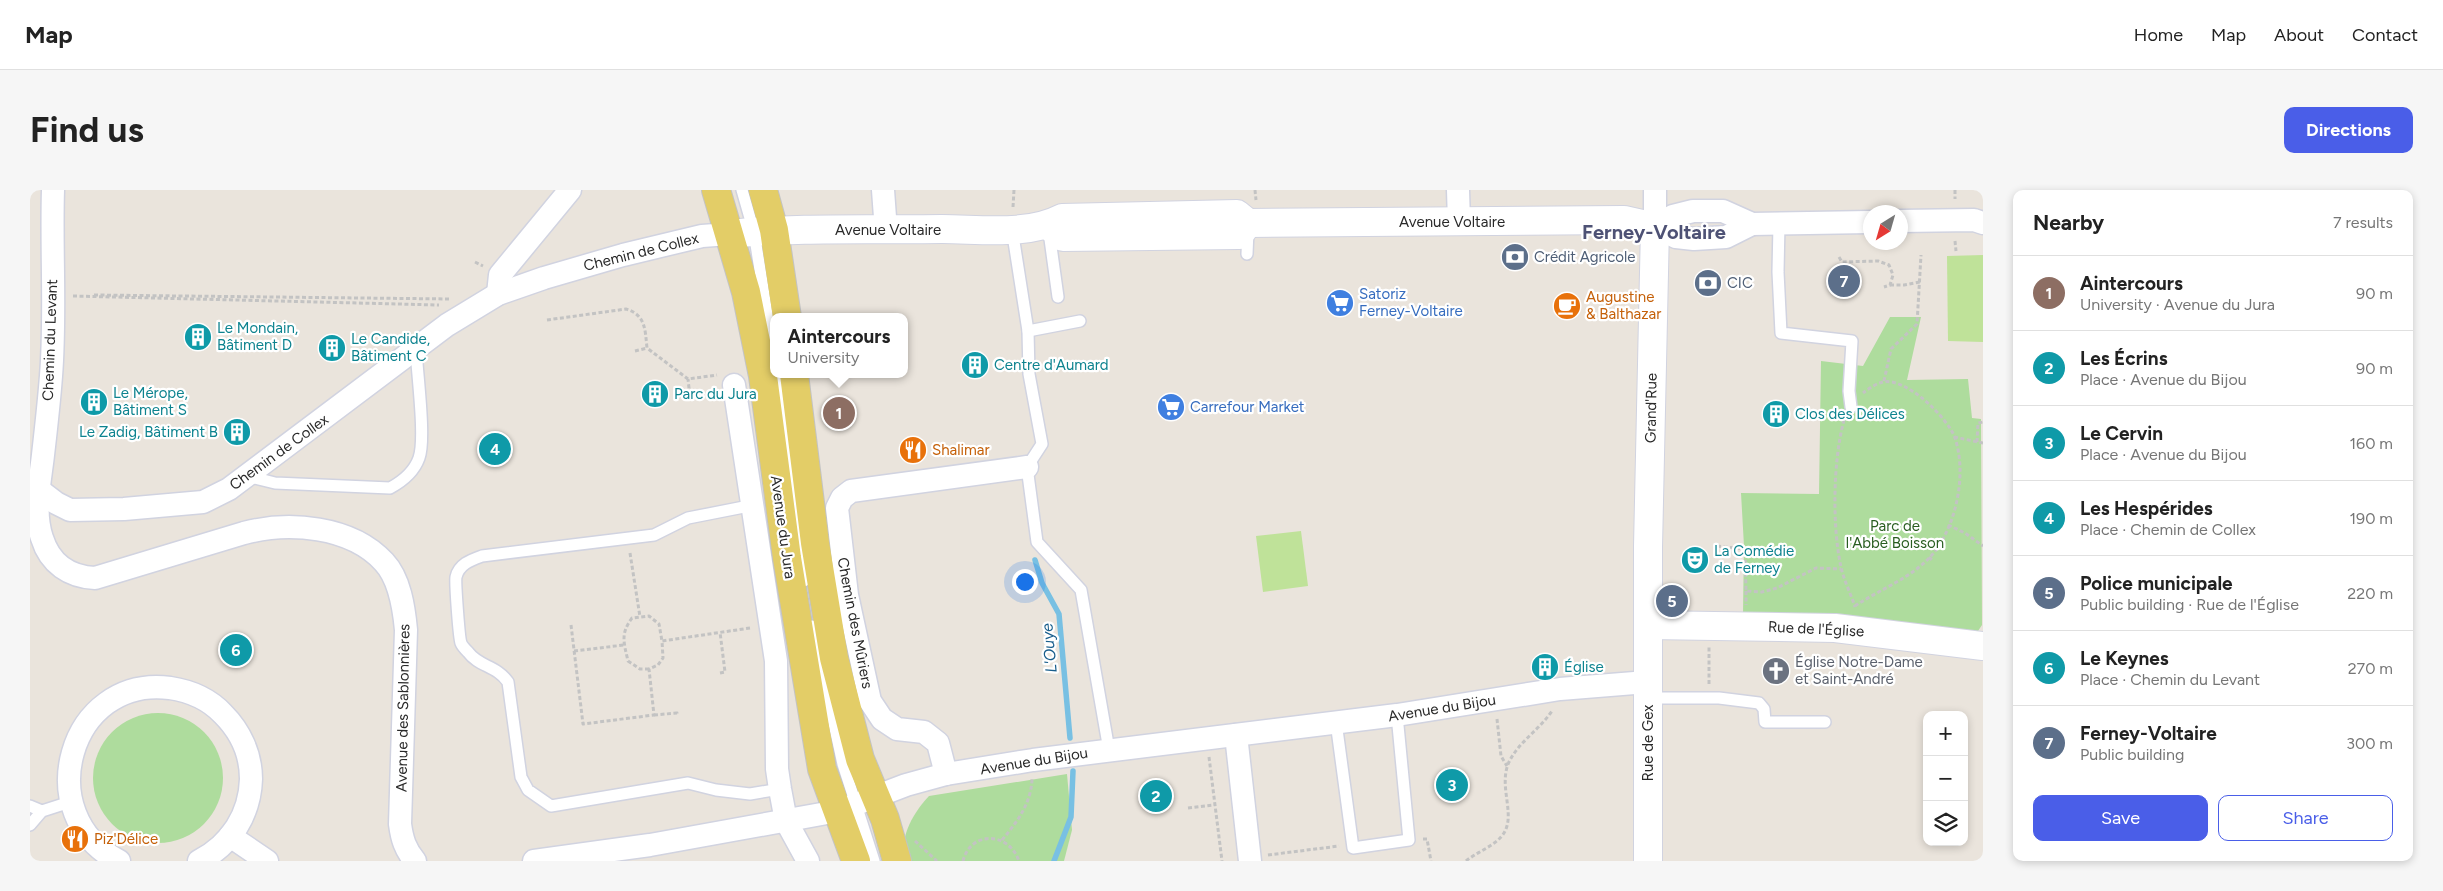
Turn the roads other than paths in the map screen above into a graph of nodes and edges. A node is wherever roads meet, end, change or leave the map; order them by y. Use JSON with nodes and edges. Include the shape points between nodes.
{"nodes":[{"id":1,"x":53,"y":190,"type":"edge"},
{"id":2,"x":570,"y":190,"type":"edge"},
{"id":3,"x":716,"y":190,"type":"edge"},
{"id":4,"x":742,"y":190,"type":"edge"},
{"id":5,"x":763,"y":190,"type":"edge"},
{"id":6,"x":883,"y":190,"type":"edge"},
{"id":7,"x":1458,"y":190,"type":"edge"},
{"id":8,"x":1655,"y":190,"type":"edge"},
{"id":9,"x":1012,"y":218,"type":"junction"},
{"id":10,"x":1980,"y":220,"type":"edge"},
{"id":11,"x":1908,"y":221,"type":"edge"},
{"id":12,"x":1459,"y":222,"type":"junction"},
{"id":13,"x":1863,"y":222,"type":"edge"},
{"id":14,"x":1248,"y":223,"type":"junction"},
{"id":15,"x":1779,"y":224,"type":"junction"},
{"id":16,"x":1048,"y":225,"type":"junction"},
{"id":17,"x":1655,"y":227,"type":"junction"},
{"id":18,"x":886,"y":231,"type":"junction"},
{"id":19,"x":752,"y":232,"type":"junction"},
{"id":20,"x":1247,"y":254,"type":"dead end"},
{"id":21,"x":493,"y":296,"type":"junction"},
{"id":22,"x":1058,"y":297,"type":"dead end"},
{"id":23,"x":785,"y":313,"type":"edge"},
{"id":24,"x":1080,"y":321,"type":"dead end"},
{"id":25,"x":1028,"y":331,"type":"junction"},
{"id":26,"x":770,"y":335,"type":"edge"},
{"id":27,"x":416,"y":350,"type":"junction"},
{"id":28,"x":777,"y":378,"type":"edge"},
{"id":29,"x":795,"y":378,"type":"edge"},
{"id":30,"x":734,"y":385,"type":"road end"},
{"id":31,"x":1851,"y":406,"type":"road end"},
{"id":32,"x":1027,"y":467,"type":"junction"},
{"id":33,"x":247,"y":476,"type":"junction"},
{"id":34,"x":35,"y":490,"type":"edge"},
{"id":35,"x":754,"y":505,"type":"junction"},
{"id":36,"x":36,"y":540,"type":"edge"},
{"id":37,"x":806,"y":594,"type":"dead end"},
{"id":38,"x":809,"y":611,"type":"dead end"},
{"id":39,"x":1649,"y":625,"type":"junction"},
{"id":40,"x":1983,"y":646,"type":"edge"},
{"id":41,"x":1647,"y":690,"type":"junction"},
{"id":42,"x":1397,"y":715,"type":"junction"},
{"id":43,"x":1336,"y":722,"type":"junction"},
{"id":44,"x":1825,"y":722,"type":"dead end"},
{"id":45,"x":1236,"y":735,"type":"junction"},
{"id":46,"x":1109,"y":750,"type":"junction"},
{"id":47,"x":946,"y":774,"type":"junction"},
{"id":48,"x":780,"y":789,"type":"junction"},
{"id":49,"x":70,"y":802,"type":"junction"},
{"id":50,"x":856,"y":804,"type":"junction"},
{"id":51,"x":30,"y":806,"type":"edge"},
{"id":52,"x":42,"y":811,"type":"junction"},
{"id":53,"x":786,"y":821,"type":"junction"},
{"id":54,"x":30,"y":825,"type":"edge"},
{"id":55,"x":230,"y":836,"type":"junction"},
{"id":56,"x":405,"y":858,"type":"edge"},
{"id":57,"x":1250,"y":860,"type":"edge"},
{"id":58,"x":119,"y":861,"type":"edge"},
{"id":59,"x":199,"y":861,"type":"edge"},
{"id":60,"x":267,"y":861,"type":"edge"},
{"id":61,"x":534,"y":861,"type":"edge"},
{"id":62,"x":808,"y":861,"type":"edge"},
{"id":63,"x":856,"y":861,"type":"edge"},
{"id":64,"x":874,"y":861,"type":"edge"},
{"id":65,"x":897,"y":861,"type":"edge"},
{"id":66,"x":1648,"y":861,"type":"edge"}],
"edges":[{"from":1,"to":34,"type":"street","name":"Chemin du Levant","via":[[51,374]]},
{"from":2,"to":21,"type":"street","via":[[500,275]]},
{"from":3,"to":19,"type":"main road","name":"Avenue du Jura"},
{"from":4,"to":19,"type":"lane"},
{"from":5,"to":19,"type":"main road","name":"Avenue du Jura"},
{"from":6,"to":18,"type":"street"},
{"from":7,"to":12,"type":"street"},
{"from":8,"to":17,"type":"street","name":"Grand'Rue"},
{"from":9,"to":16,"type":"main road","name":"Avenue Voltaire"},
{"from":9,"to":18,"type":"main road","name":"Avenue Voltaire"},
{"from":9,"to":25,"type":"lane"},
{"from":10,"to":11,"type":"street"},
{"from":12,"to":14,"type":"main road","name":"Avenue Voltaire"},
{"from":12,"to":17,"type":"main road","name":"Avenue Voltaire","via":[[1624,220]]},
{"from":13,"to":15,"type":"street","name":"Avenue Voltaire"},
{"from":14,"to":16,"type":"main road","name":"Avenue Voltaire","via":[[1237,214],[1062,218]]},
{"from":14,"to":20,"type":"lane"},
{"from":15,"to":17,"type":"street","name":"Avenue Voltaire","via":[[1752,224],[1726,237],[1694,239],[1676,237]]},
{"from":15,"to":31,"type":"lane","via":[[1781,333],[1852,341]]},
{"from":16,"to":22,"type":"lane"},
{"from":17,"to":39,"type":"main road","name":"Grand'Rue"},
{"from":18,"to":19,"type":"main road","name":"Avenue Voltaire"},
{"from":19,"to":21,"type":"street","name":"Chemin de Collex","via":[[702,236],[623,255]]},
{"from":19,"to":23,"type":"main road","name":"Avenue du Jura"},
{"from":19,"to":26,"type":"lane"},
{"from":19,"to":50,"type":"main road","name":"Avenue du Jura","via":[[746,292],[763,376],[787,558],[820,760]]},
{"from":21,"to":27,"type":"street","name":"Chemin de Collex"},
{"from":24,"to":25,"type":"lane"},
{"from":25,"to":32,"type":"lane","via":[[1029,374],[1042,444]]},
{"from":27,"to":33,"type":"street","name":"Chemin de Collex"},
{"from":27,"to":33,"type":"lane","via":[[421,439],[419,458],[405,479],[390,488],[274,483]]},
{"from":28,"to":37,"type":"lane"},
{"from":29,"to":50,"type":"main road","name":"Avenue du Jura","via":[[826,616],[864,771]]},
{"from":30,"to":35,"type":"street","name":"Avenue du Jura"},
{"from":32,"to":46,"type":"lane","via":[[1037,542],[1081,590]]},
{"from":32,"to":47,"type":"street","name":"Chemin des Mûriers","via":[[851,491],[836,508],[847,595],[870,701],[882,719],[897,729],[924,732],[938,743]]},
{"from":33,"to":34,"type":"street","name":"Chemin de Collex","via":[[229,490],[203,502],[151,507],[70,510]]},
{"from":34,"to":36,"type":"street","name":"Avenue des Sablonnières"},
{"from":35,"to":48,"type":"street","name":"Avenue du Jura","via":[[776,661]]},
{"from":35,"to":48,"type":"lane","via":[[688,518],[654,536],[482,556],[466,564],[456,578],[460,642],[469,654],[501,672],[508,682],[521,777],[528,790],[551,806],[688,783],[750,794]]},
{"from":36,"to":56,"type":"street","name":"Avenue des Sablonnières","via":[[66,572],[95,578],[244,532],[290,526],[345,537],[385,562],[404,606],[406,630],[400,824]]},
{"from":38,"to":50,"type":"lane","via":[[828,704]]},
{"from":39,"to":40,"type":"main road","name":"Rue de l'Église","via":[[1835,628]]},
{"from":39,"to":41,"type":"main road","name":"Rue de Gex"},
{"from":41,"to":42,"type":"street","name":"Avenue du Bijou","via":[[1560,689]]},
{"from":41,"to":44,"type":"lane","via":[[1759,703],[1764,709],[1765,722]]},
{"from":41,"to":66,"type":"main road","name":"Rue de Gex"},
{"from":42,"to":43,"type":"street","name":"Avenue du Bijou"},
{"from":42,"to":43,"type":"lane","via":[[1409,840],[1353,848]]},
{"from":43,"to":45,"type":"street","name":"Avenue du Bijou"},
{"from":45,"to":46,"type":"street","name":"Avenue du Bijou"},
{"from":45,"to":57,"type":"street"},
{"from":46,"to":47,"type":"street","name":"Avenue du Bijou"},
{"from":47,"to":50,"type":"street","name":"Avenue du Bijou"},
{"from":48,"to":53,"type":"street","name":"Avenue du Jura"},
{"from":49,"to":52,"type":"lane"},
{"from":49,"to":55,"type":"street","via":[[69,760],[75,740],[91,717],[119,696],[139,689],[160,687],[180,690],[200,697],[232,723],[249,761],[250,793],[246,808]]},
{"from":49,"to":58,"type":"street","via":[[85,834],[97,847]]},
{"from":50,"to":53,"type":"street"},
{"from":50,"to":63,"type":"main road","name":"Avenue du Jura"},
{"from":50,"to":64,"type":"lane"},
{"from":50,"to":65,"type":"main road","name":"Avenue du Jura","via":[[889,830]]},
{"from":51,"to":52,"type":"lane"},
{"from":52,"to":54,"type":"lane"},
{"from":53,"to":61,"type":"street"},
{"from":53,"to":62,"type":"street","name":"Avenue du Jura"},
{"from":55,"to":59,"type":"street","via":[[220,848]]},
{"from":55,"to":60,"type":"street"}]}
